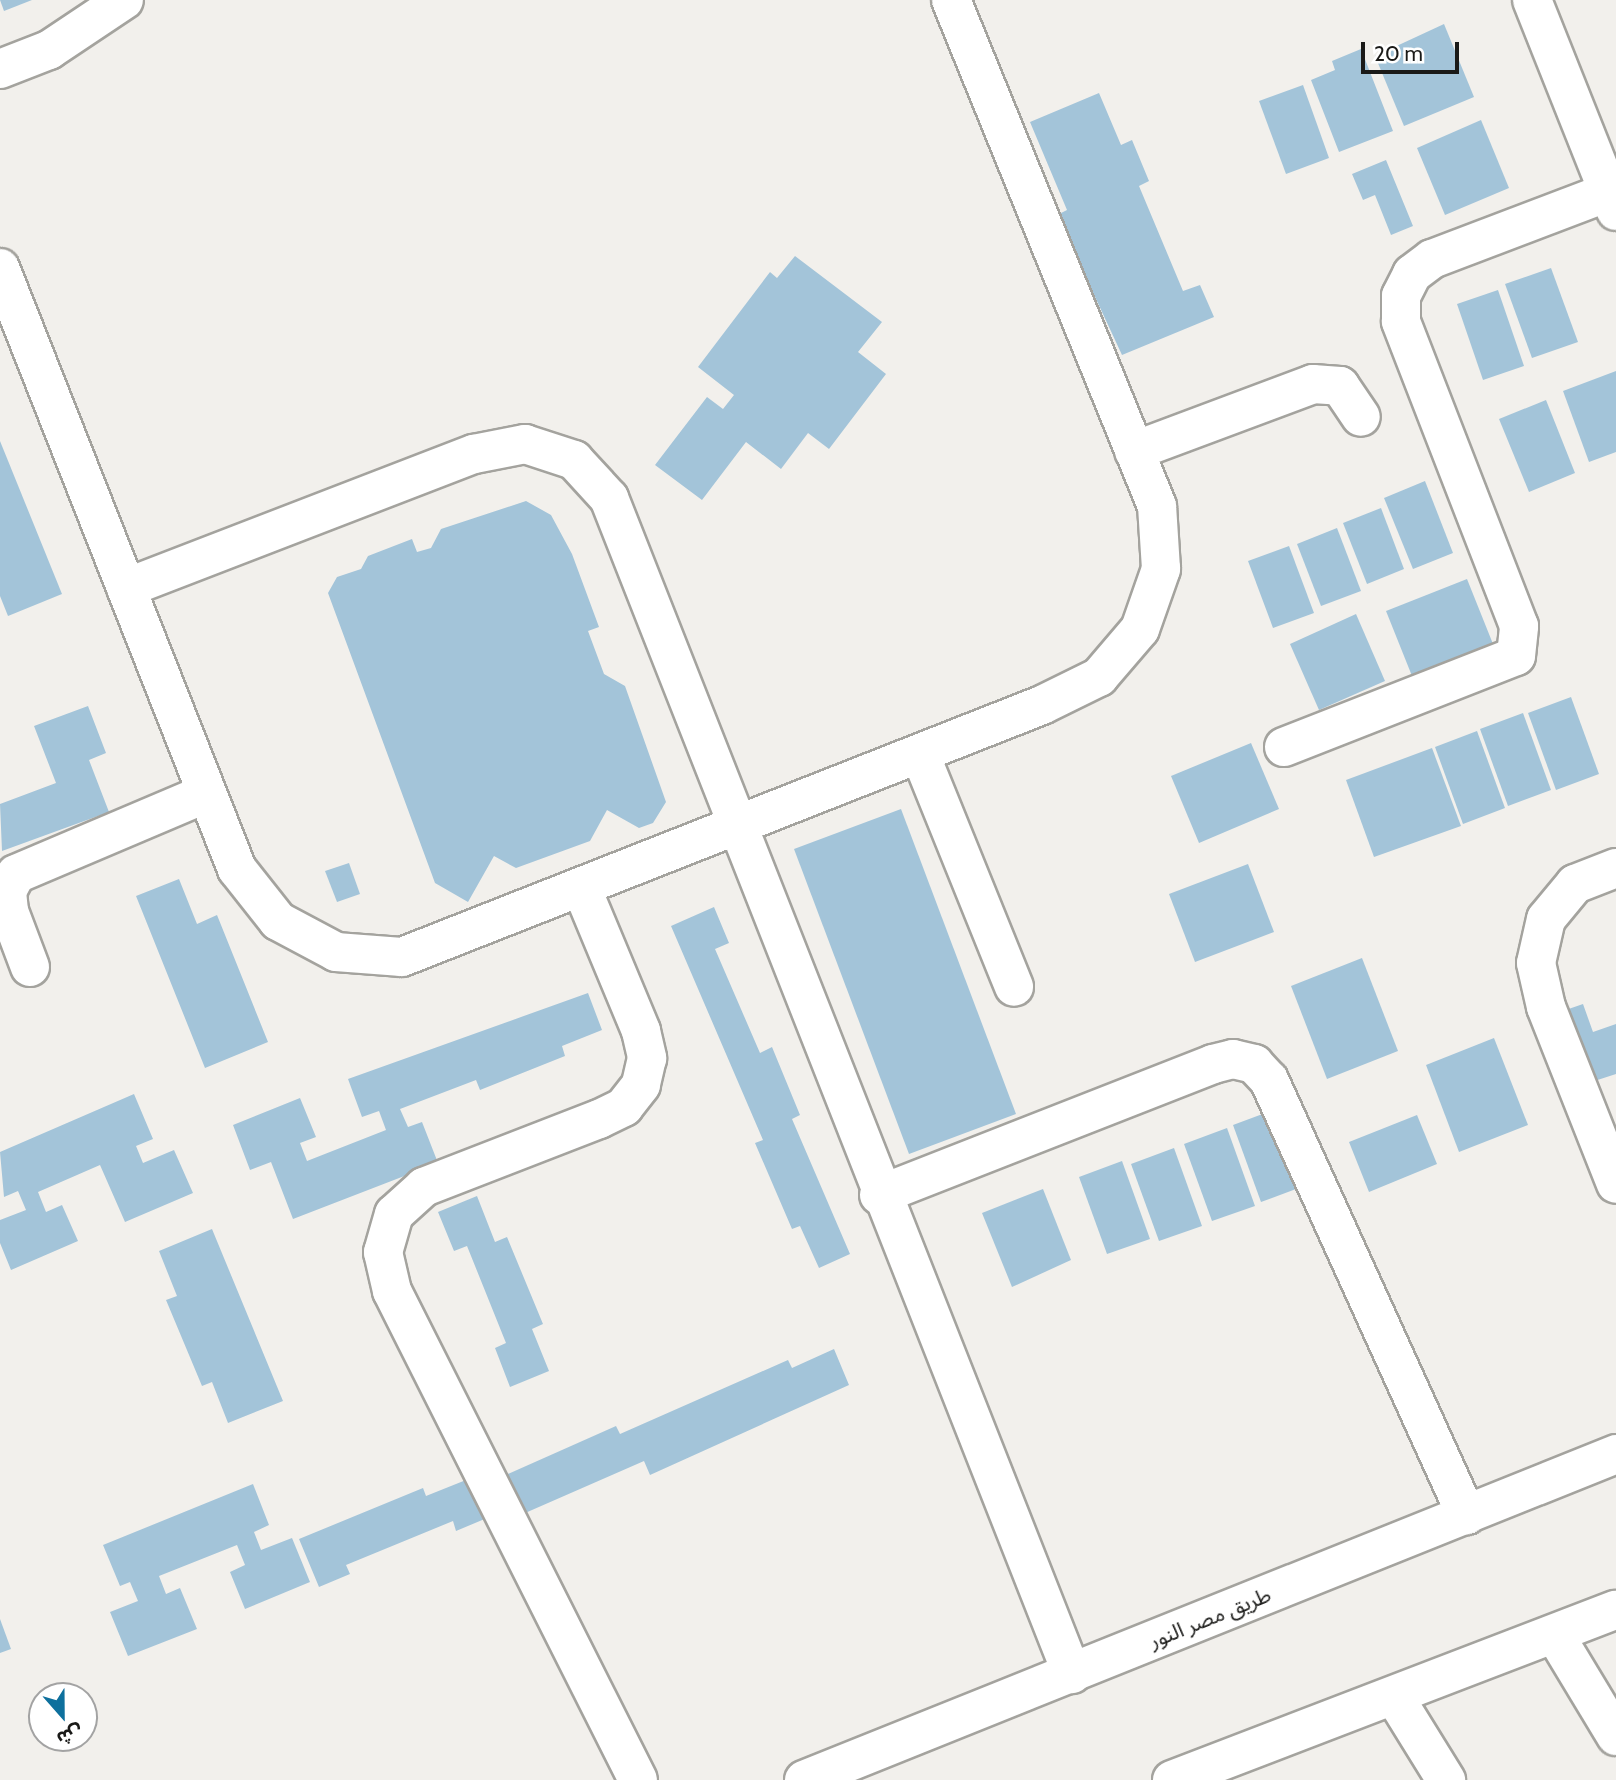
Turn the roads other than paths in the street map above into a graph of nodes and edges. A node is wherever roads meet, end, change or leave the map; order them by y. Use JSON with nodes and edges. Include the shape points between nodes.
{"nodes":[{"id":1,"x":124,"y":0,"type":"edge"},
{"id":2,"x":951,"y":0,"type":"edge"},
{"id":3,"x":1532,"y":0,"type":"edge"},
{"id":4,"x":0,"y":69,"type":"edge"},
{"id":5,"x":1613,"y":198,"type":"edge"},
{"id":6,"x":0,"y":268,"type":"edge"},
{"id":7,"x":14,"y":345,"type":"edge"},
{"id":8,"x":1361,"y":417,"type":"dead end"},
{"id":9,"x":1134,"y":451,"type":"junction"},
{"id":10,"x":126,"y":588,"type":"junction"},
{"id":11,"x":1284,"y":747,"type":"dead end"},
{"id":12,"x":920,"y":754,"type":"junction"},
{"id":13,"x":207,"y":793,"type":"junction"},
{"id":14,"x":741,"y":825,"type":"junction"},
{"id":15,"x":1616,"y":868,"type":"edge"},
{"id":16,"x":582,"y":889,"type":"junction"},
{"id":17,"x":30,"y":967,"type":"dead end"},
{"id":18,"x":1013,"y":987,"type":"dead end"},
{"id":19,"x":1616,"y":1184,"type":"edge"},
{"id":20,"x":879,"y":1195,"type":"junction"},
{"id":21,"x":1616,"y":1454,"type":"edge"},
{"id":22,"x":1466,"y":1515,"type":"junction"},
{"id":23,"x":1612,"y":1621,"type":"edge"},
{"id":24,"x":1555,"y":1635,"type":"junction"},
{"id":25,"x":1072,"y":1674,"type":"junction"},
{"id":26,"x":1394,"y":1696,"type":"junction"},
{"id":27,"x":1616,"y":1736,"type":"edge"},
{"id":28,"x":1440,"y":1776,"type":"edge"},
{"id":29,"x":638,"y":1780,"type":"edge"},
{"id":30,"x":804,"y":1780,"type":"edge"},
{"id":31,"x":1171,"y":1780,"type":"edge"}],
"edges":[{"from":1,"to":4,"type":"street","via":[[49,50]]},
{"from":2,"to":9,"type":"street"},
{"from":3,"to":5,"type":"street"},
{"from":5,"to":11,"type":"street","via":[[1432,259],[1412,274],[1401,296],[1401,321],[1519,626],[1516,656]]},
{"from":6,"to":7,"type":"street"},
{"from":7,"to":10,"type":"street"},
{"from":8,"to":9,"type":"street","via":[[1340,386],[1312,384]]},
{"from":9,"to":12,"type":"street","via":[[1157,506],[1160,569],[1140,629],[1099,677]]},
{"from":10,"to":13,"type":"street"},
{"from":10,"to":14,"type":"street","via":[[474,454],[525,444],[574,460],[609,498]]},
{"from":12,"to":14,"type":"street"},
{"from":12,"to":18,"type":"street"},
{"from":13,"to":16,"type":"street","via":[[237,870],[278,920],[336,952],[401,957]]},
{"from":13,"to":17,"type":"street","via":[[16,874],[7,891],[9,911]]},
{"from":14,"to":16,"type":"street"},
{"from":14,"to":20,"type":"street"},
{"from":15,"to":19,"type":"street","via":[[1575,884],[1546,919],[1536,964],[1546,1007]]},
{"from":16,"to":29,"type":"street","via":[[641,1031],[647,1058],[641,1085],[624,1107],[599,1119],[424,1187],[394,1214],[383,1252],[393,1291]]},
{"from":20,"to":22,"type":"street","via":[[1213,1064],[1233,1059],[1254,1065],[1269,1080]]},
{"from":20,"to":25,"type":"street"},
{"from":21,"to":22,"type":"street","name":"طريق مصر النور"},
{"from":22,"to":25,"type":"street","name":"طريق مصر النور"},
{"from":23,"to":24,"type":"street"},
{"from":24,"to":26,"type":"street"},
{"from":24,"to":27,"type":"street"},
{"from":25,"to":30,"type":"street","name":"طريق مصر النور"},
{"from":26,"to":28,"type":"street"},
{"from":26,"to":31,"type":"street"}]}
